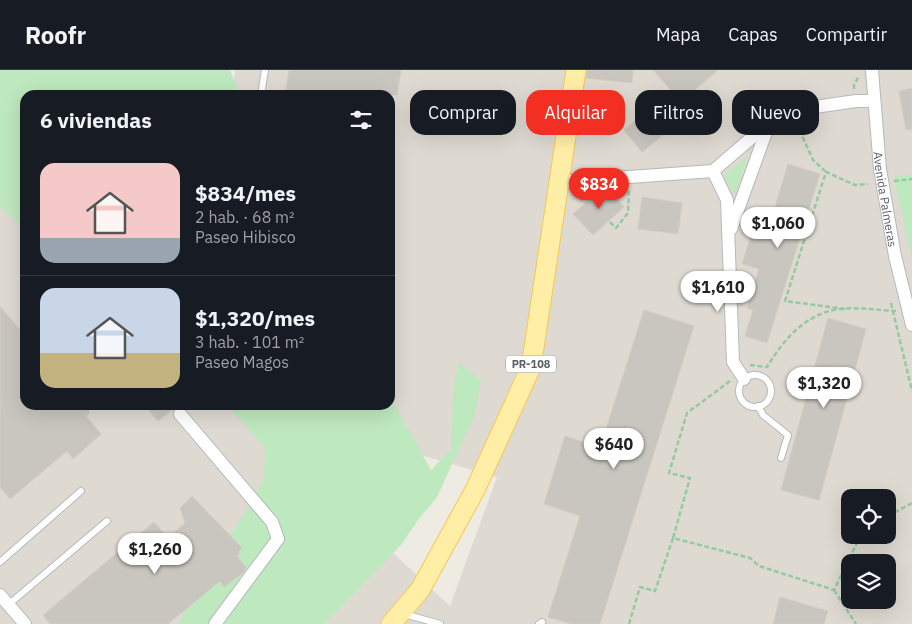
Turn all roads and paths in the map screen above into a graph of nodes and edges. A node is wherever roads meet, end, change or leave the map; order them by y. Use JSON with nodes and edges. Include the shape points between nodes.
{"nodes":[{"id":1,"x":265,"y":70,"type":"edge"},
{"id":2,"x":576,"y":70,"type":"edge"},
{"id":3,"x":872,"y":70,"type":"edge"},
{"id":4,"x":262,"y":90,"type":"edge"},
{"id":5,"x":874,"y":101,"type":"junction"},
{"id":6,"x":819,"y":106,"type":"edge"},
{"id":7,"x":755,"y":135,"type":"edge"},
{"id":8,"x":765,"y":135,"type":"edge"},
{"id":9,"x":802,"y":135,"type":"edge"},
{"id":10,"x":713,"y":171,"type":"junction"},
{"id":11,"x":826,"y":172,"type":"junction"},
{"id":12,"x":912,"y":179,"type":"edge"},
{"id":13,"x":890,"y":181,"type":"junction"},
{"id":14,"x":559,"y":182,"type":"junction"},
{"id":15,"x":630,"y":186,"type":"dead end"},
{"id":16,"x":610,"y":222,"type":"dead end"},
{"id":17,"x":729,"y":236,"type":"junction"},
{"id":18,"x":849,"y":309,"type":"junction"},
{"id":19,"x":909,"y":311,"type":"junction"},
{"id":20,"x":912,"y":325,"type":"edge"},
{"id":21,"x":742,"y":376,"type":"junction"},
{"id":22,"x":758,"y":406,"type":"junction"},
{"id":23,"x":180,"y":414,"type":"dead end"},
{"id":24,"x":781,"y":458,"type":"dead end"},
{"id":25,"x":81,"y":491,"type":"dead end"},
{"id":26,"x":912,"y":503,"type":"edge"},
{"id":27,"x":896,"y":512,"type":"edge"},
{"id":28,"x":107,"y":521,"type":"dead end"},
{"id":29,"x":673,"y":538,"type":"junction"},
{"id":30,"x":857,"y":544,"type":"edge"},
{"id":31,"x":0,"y":562,"type":"edge"},
{"id":32,"x":834,"y":590,"type":"junction"},
{"id":33,"x":4,"y":600,"type":"edge"},
{"id":34,"x":396,"y":618,"type":"edge"},
{"id":35,"x":25,"y":624,"type":"edge"},
{"id":36,"x":215,"y":624,"type":"edge"},
{"id":37,"x":440,"y":624,"type":"edge"},
{"id":38,"x":629,"y":624,"type":"edge"},
{"id":39,"x":856,"y":624,"type":"edge"}],
"edges":[{"from":1,"to":4,"type":"lane"},
{"from":2,"to":14,"type":"main road","number":"PR-108"},
{"from":3,"to":5,"type":"street","name":"Avenida Palmeras"},
{"from":5,"to":6,"type":"street"},
{"from":5,"to":13,"type":"street","name":"Avenida Palmeras"},
{"from":7,"to":10,"type":"street"},
{"from":8,"to":17,"type":"street"},
{"from":9,"to":11,"type":"path","via":[[813,160]]},
{"from":10,"to":14,"type":"street"},
{"from":10,"to":17,"type":"street","via":[[727,200]]},
{"from":11,"to":13,"type":"path","via":[[855,186]]},
{"from":11,"to":18,"type":"path","via":[[785,301]]},
{"from":12,"to":13,"type":"path"},
{"from":13,"to":19,"type":"street","name":"Avenida Palmeras","via":[[895,256]]},
{"from":14,"to":34,"type":"main road","number":"PR-108","via":[[530,367],[475,490],[420,590]]},
{"from":15,"to":16,"type":"path","via":[[628,213],[616,228]]},
{"from":17,"to":21,"type":"street","via":[[733,362]]},
{"from":18,"to":19,"type":"path"},
{"from":18,"to":21,"type":"path","via":[[826,312],[794,331],[767,367],[750,365]]},
{"from":19,"to":20,"type":"street","name":"Avenida Palmeras"},
{"from":21,"to":22,"type":"lane","via":[[741,399],[751,407]]},
{"from":21,"to":22,"type":"lane","via":[[764,378],[770,386],[770,397]]},
{"from":21,"to":29,"type":"path","via":[[688,413],[669,472],[690,478]]},
{"from":22,"to":24,"type":"lane","via":[[763,415],[788,435]]},
{"from":23,"to":36,"type":"street","via":[[272,522],[278,539]]},
{"from":25,"to":31,"type":"lane"},
{"from":26,"to":27,"type":"path"},
{"from":28,"to":33,"type":"lane"},
{"from":29,"to":32,"type":"path","via":[[750,558],[759,566]]},
{"from":29,"to":38,"type":"path","via":[[655,591],[640,587]]},
{"from":30,"to":32,"type":"path"},
{"from":32,"to":39,"type":"path"},
{"from":33,"to":35,"type":"street"},
{"from":34,"to":37,"type":"lane"}]}
